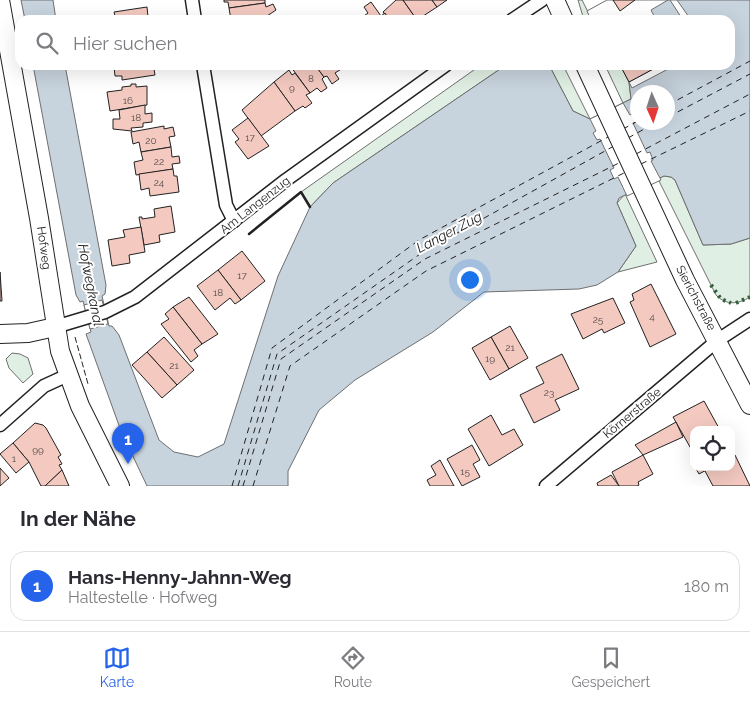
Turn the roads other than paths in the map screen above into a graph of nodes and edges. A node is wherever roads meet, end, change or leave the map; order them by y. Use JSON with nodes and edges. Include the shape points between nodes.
{"nodes":[{"id":1,"x":0,"y":0,"type":"edge"},
{"id":2,"x":192,"y":0,"type":"edge"},
{"id":3,"x":542,"y":0,"type":"edge"},
{"id":4,"x":555,"y":0,"type":"edge"},
{"id":5,"x":194,"y":15,"type":"edge"},
{"id":6,"x":520,"y":15,"type":"edge"},
{"id":7,"x":562,"y":15,"type":"edge"},
{"id":8,"x":203,"y":70,"type":"edge"},
{"id":9,"x":439,"y":70,"type":"edge"},
{"id":10,"x":587,"y":70,"type":"edge"},
{"id":11,"x":234,"y":221,"type":"junction"},
{"id":12,"x":750,"y":319,"type":"edge"},
{"id":13,"x":55,"y":327,"type":"junction"},
{"id":14,"x":0,"y":334,"type":"edge"},
{"id":15,"x":718,"y":340,"type":"junction"},
{"id":16,"x":68,"y":375,"type":"junction"},
{"id":17,"x":750,"y":405,"type":"edge"},
{"id":18,"x":0,"y":425,"type":"edge"},
{"id":19,"x":120,"y":486,"type":"edge"},
{"id":20,"x":546,"y":486,"type":"edge"}],
"edges":[{"from":1,"to":13,"type":"street","name":"Hofweg","via":[[40,218]]},
{"from":2,"to":5,"type":"street"},
{"from":3,"to":6,"type":"street"},
{"from":4,"to":7,"type":"street"},
{"from":8,"to":11,"type":"street","via":[[226,205]]},
{"from":9,"to":11,"type":"street","name":"Am Langenzug"},
{"from":10,"to":15,"type":"street","name":"Sierichstraße","via":[[685,280]]},
{"from":11,"to":13,"type":"street","name":"Am Langenzug","via":[[135,297],[105,312]]},
{"from":12,"to":15,"type":"street","name":"Körnerstraße"},
{"from":13,"to":14,"type":"street","via":[[28,333]]},
{"from":13,"to":16,"type":"street","name":"Hofweg"},
{"from":15,"to":17,"type":"street","name":"Sierichstraße"},
{"from":15,"to":20,"type":"street","name":"Körnerstraße"},
{"from":16,"to":18,"type":"street","via":[[44,386]]},
{"from":16,"to":19,"type":"street","name":"Hofweg"}]}
